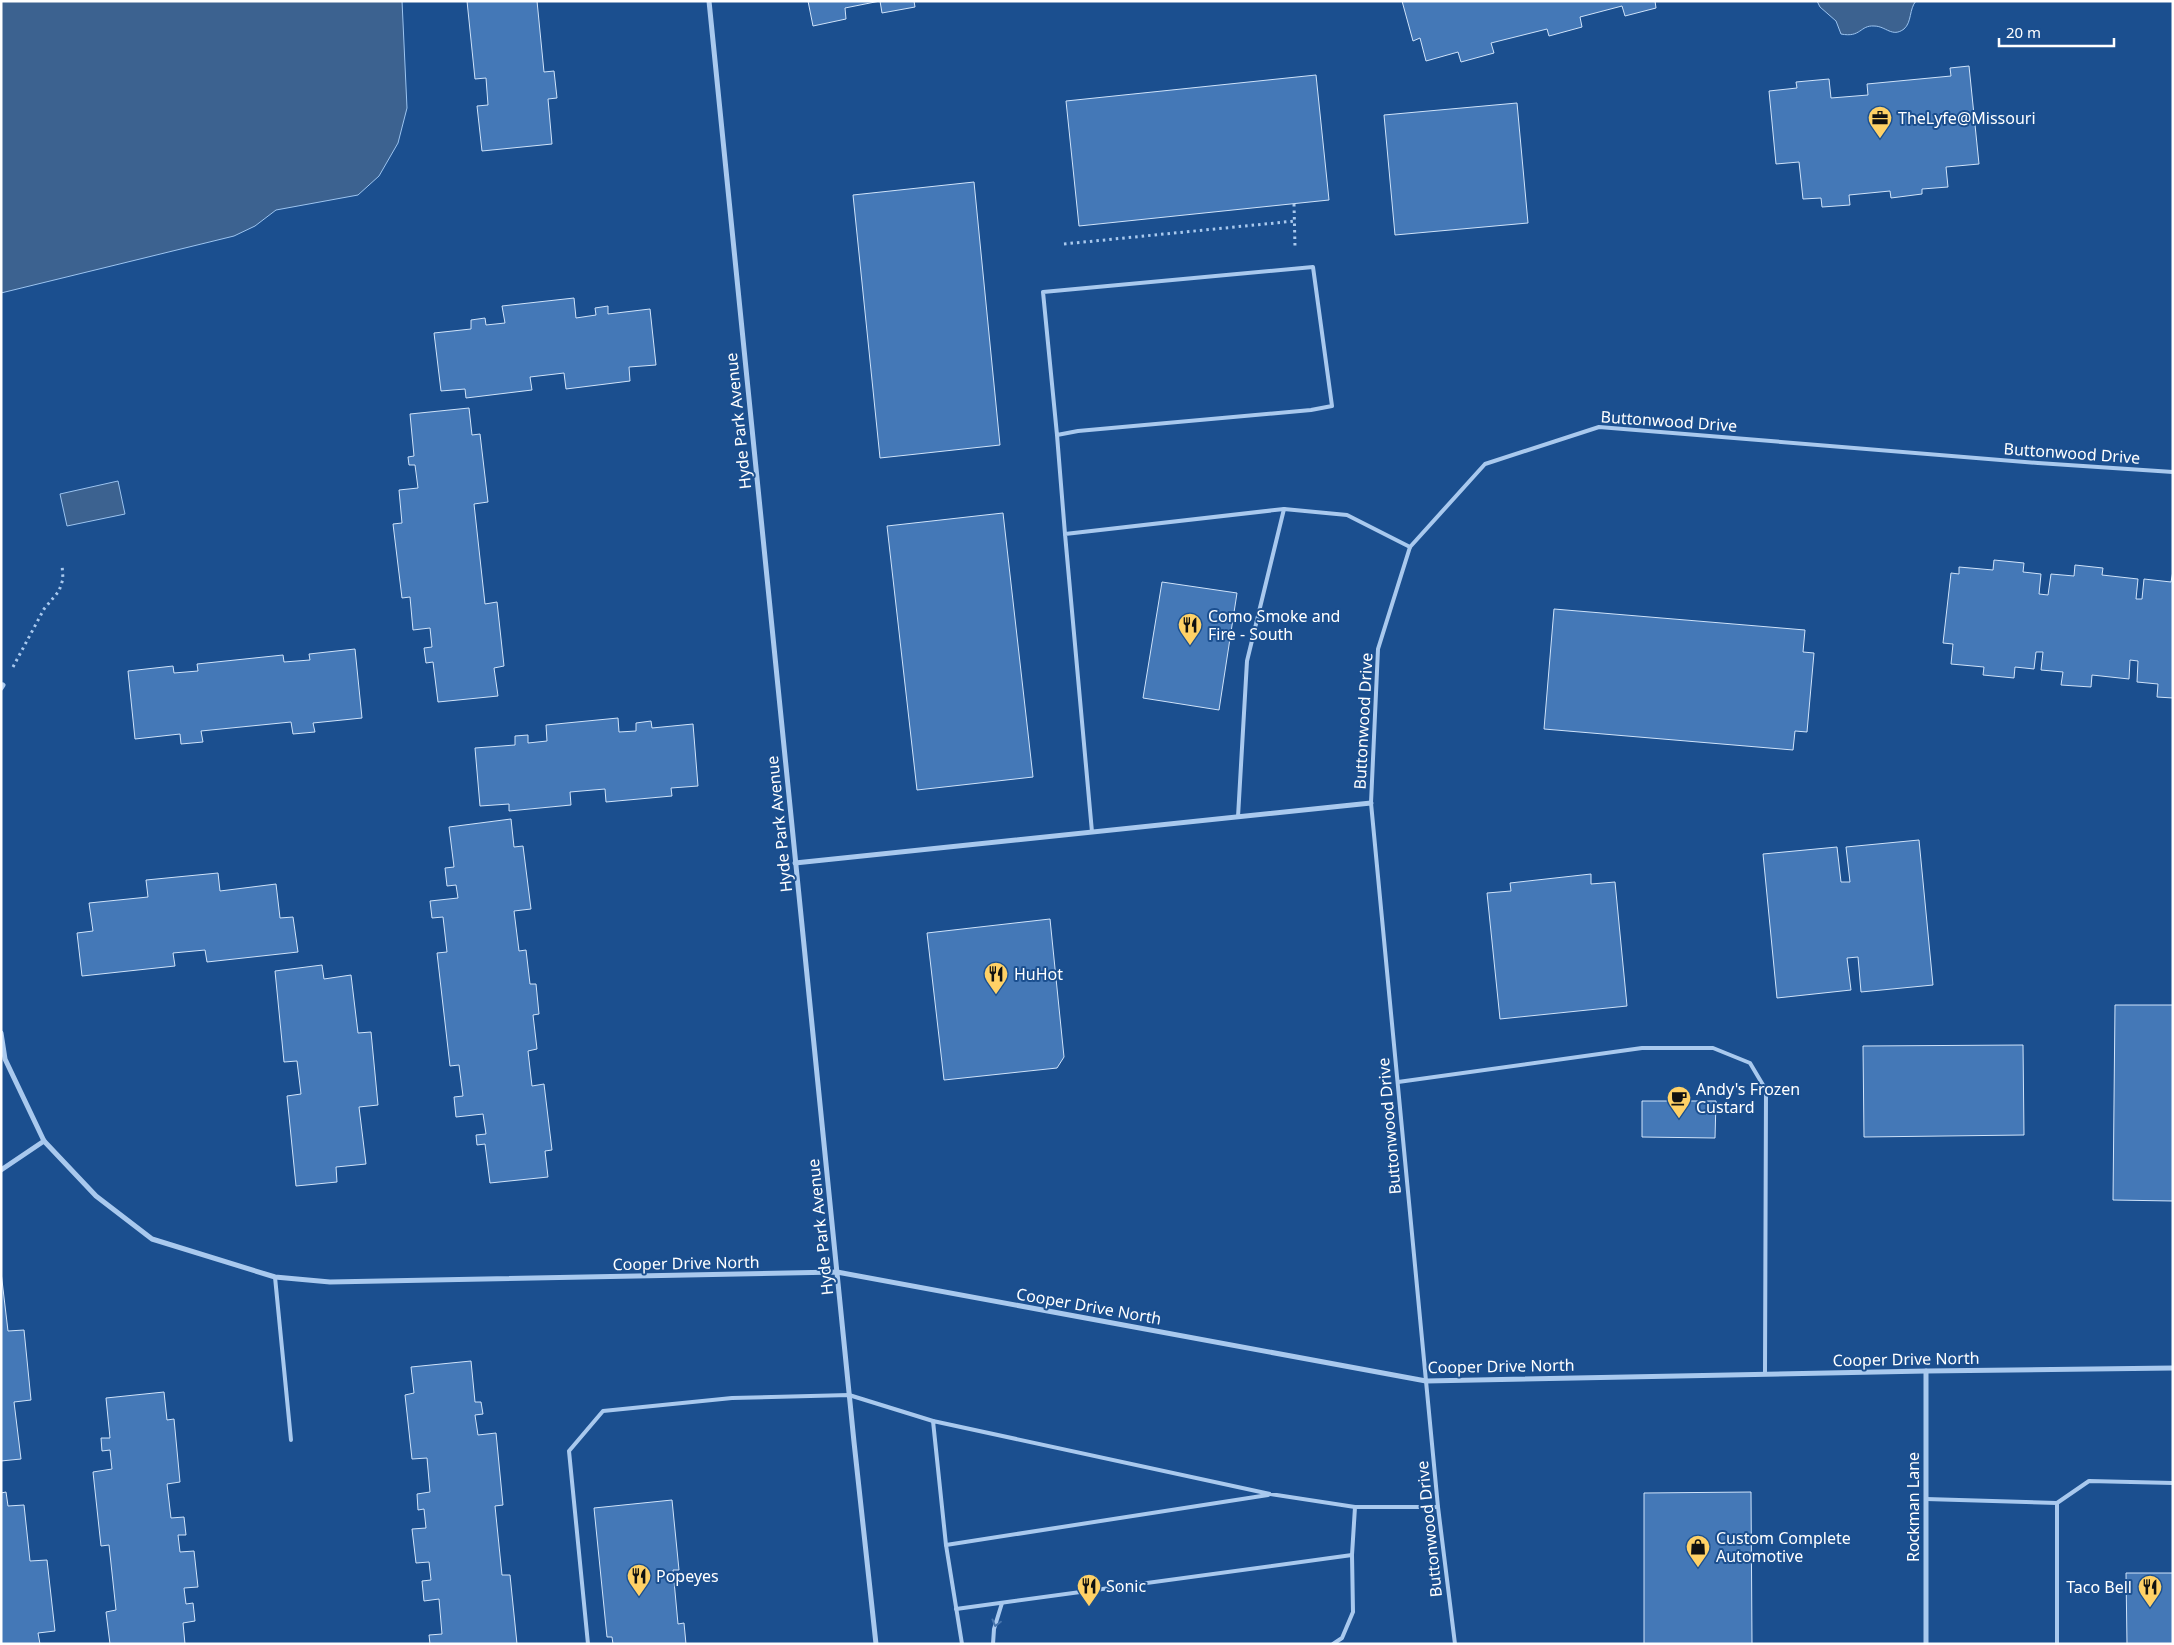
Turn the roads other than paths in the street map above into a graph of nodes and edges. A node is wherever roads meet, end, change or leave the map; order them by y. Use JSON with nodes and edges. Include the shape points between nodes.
{"nodes":[{"id":1,"x":709,"y":1,"type":"edge"},
{"id":2,"x":1056,"y":435,"type":"junction"},
{"id":3,"x":2173,"y":472,"type":"edge"},
{"id":4,"x":1284,"y":509,"type":"junction"},
{"id":5,"x":1065,"y":534,"type":"junction"},
{"id":6,"x":1410,"y":547,"type":"junction"},
{"id":7,"x":1371,"y":803,"type":"junction"},
{"id":8,"x":1238,"y":817,"type":"junction"},
{"id":9,"x":1092,"y":832,"type":"junction"},
{"id":10,"x":795,"y":863,"type":"junction"},
{"id":11,"x":1,"y":1033,"type":"edge"},
{"id":12,"x":1398,"y":1082,"type":"junction"},
{"id":13,"x":44,"y":1141,"type":"junction"},
{"id":14,"x":1,"y":1170,"type":"edge"},
{"id":15,"x":837,"y":1272,"type":"junction"},
{"id":16,"x":275,"y":1277,"type":"junction"},
{"id":17,"x":2173,"y":1368,"type":"edge"},
{"id":18,"x":1926,"y":1371,"type":"junction"},
{"id":19,"x":1765,"y":1374,"type":"junction"},
{"id":20,"x":1426,"y":1381,"type":"junction"},
{"id":21,"x":849,"y":1395,"type":"junction"},
{"id":22,"x":933,"y":1421,"type":"junction"},
{"id":23,"x":291,"y":1440,"type":"dead end"},
{"id":24,"x":2173,"y":1483,"type":"edge"},
{"id":25,"x":1270,"y":1494,"type":"junction"},
{"id":26,"x":1926,"y":1499,"type":"junction"},
{"id":27,"x":2057,"y":1503,"type":"junction"},
{"id":28,"x":1355,"y":1507,"type":"junction"},
{"id":29,"x":1438,"y":1507,"type":"junction"},
{"id":30,"x":946,"y":1545,"type":"junction"},
{"id":31,"x":1352,"y":1556,"type":"junction"},
{"id":32,"x":1002,"y":1603,"type":"junction"},
{"id":33,"x":956,"y":1609,"type":"junction"},
{"id":34,"x":588,"y":1644,"type":"edge"},
{"id":35,"x":876,"y":1644,"type":"edge"},
{"id":36,"x":962,"y":1644,"type":"edge"},
{"id":37,"x":993,"y":1644,"type":"edge"},
{"id":38,"x":1332,"y":1644,"type":"edge"},
{"id":39,"x":1455,"y":1644,"type":"edge"},
{"id":40,"x":1926,"y":1644,"type":"edge"},
{"id":41,"x":2057,"y":1644,"type":"edge"}],
"edges":[{"from":1,"to":10,"type":"street","name":"Hyde Park Avenue"},
{"from":2,"to":2,"type":"lane","via":[[1042,292],[1312,267],[1332,406]]},
{"from":2,"to":5,"type":"lane"},
{"from":3,"to":6,"type":"lane","name":"Buttonwood Drive","via":[[1599,427],[1485,464]]},
{"from":4,"to":5,"type":"lane"},
{"from":4,"to":6,"type":"lane","via":[[1347,515]]},
{"from":4,"to":8,"type":"lane","via":[[1247,661]]},
{"from":5,"to":9,"type":"lane"},
{"from":6,"to":7,"type":"lane","name":"Buttonwood Drive","via":[[1378,649]]},
{"from":7,"to":8,"type":"street"},
{"from":7,"to":12,"type":"lane","name":"Buttonwood Drive"},
{"from":8,"to":9,"type":"street"},
{"from":9,"to":10,"type":"street"},
{"from":10,"to":15,"type":"street","name":"Hyde Park Avenue"},
{"from":11,"to":13,"type":"street","name":"Cooper Drive North","via":[[5,1058]]},
{"from":12,"to":19,"type":"lane","via":[[1642,1048],[1713,1048],[1750,1063],[1766,1090]]},
{"from":12,"to":20,"type":"lane","name":"Buttonwood Drive"},
{"from":13,"to":14,"type":"street"},
{"from":13,"to":16,"type":"street","name":"Cooper Drive North","via":[[96,1196],[152,1239]]},
{"from":15,"to":16,"type":"street","name":"Cooper Drive North","via":[[330,1282]]},
{"from":15,"to":20,"type":"street","name":"Cooper Drive North"},
{"from":15,"to":21,"type":"street","name":"Hyde Park Avenue"},
{"from":16,"to":23,"type":"lane"},
{"from":17,"to":18,"type":"street","name":"Cooper Drive North"},
{"from":18,"to":19,"type":"street","name":"Cooper Drive North"},
{"from":18,"to":26,"type":"street","name":"Rockman Lane"},
{"from":19,"to":20,"type":"street","name":"Cooper Drive North"},
{"from":20,"to":29,"type":"lane","name":"Buttonwood Drive"},
{"from":21,"to":22,"type":"lane"},
{"from":21,"to":34,"type":"lane","via":[[732,1398],[603,1411],[569,1451]]},
{"from":21,"to":35,"type":"street","name":"Hyde Park Avenue"},
{"from":22,"to":25,"type":"lane"},
{"from":22,"to":30,"type":"lane"},
{"from":24,"to":27,"type":"lane","via":[[2089,1481]]},
{"from":25,"to":28,"type":"lane"},
{"from":25,"to":30,"type":"lane"},
{"from":26,"to":27,"type":"lane"},
{"from":26,"to":40,"type":"street","name":"Rockman Lane"},
{"from":27,"to":41,"type":"lane"},
{"from":28,"to":29,"type":"lane"},
{"from":28,"to":31,"type":"lane"},
{"from":29,"to":39,"type":"lane","name":"Buttonwood Drive"},
{"from":30,"to":33,"type":"lane"},
{"from":31,"to":32,"type":"lane"},
{"from":31,"to":38,"type":"lane","via":[[1353,1612],[1342,1638]]},
{"from":32,"to":33,"type":"lane"},
{"from":32,"to":37,"type":"lane","one_way":true},
{"from":33,"to":36,"type":"lane"}]}
